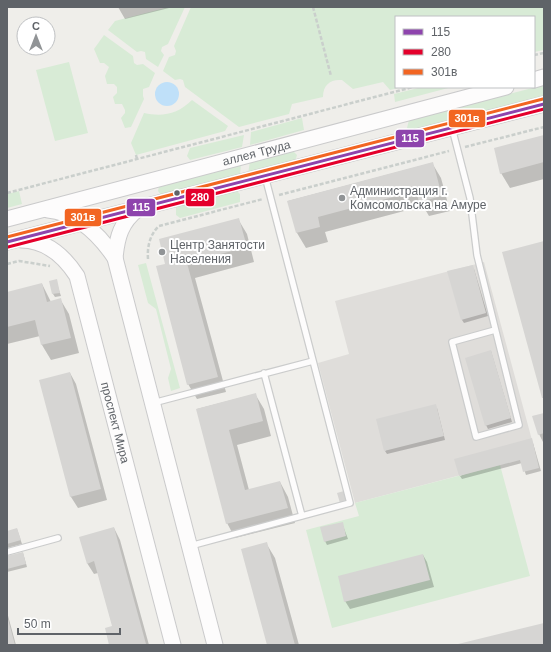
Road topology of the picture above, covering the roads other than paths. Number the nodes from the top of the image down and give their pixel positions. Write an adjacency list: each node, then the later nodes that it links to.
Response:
1 (502, 88): 4 (main road, аллея Труда)
2 (544, 104): 3 (main road, аллея Труда)
3 (452, 128): 5 (main road, аллея Труда); 13 (lane)
4 (348, 129): 5 (main road); 8 (main road, аллея Труда)
5 (354, 153): 6 (main road, аллея Труда)
6 (265, 176): 7 (main road, аллея Труда); 14 (lane)
7 (140, 208): 10 (main road, аллея Труда); 12 (main road)
8 (37, 211): 9 (main road, аллея Труда); 10 (main road)
9 (7, 219)
10 (81, 222): 11 (main road, аллея Труда); 12 (main road)
11 (9, 241): 21 (main road, проспект Мира)
12 (115, 258): 16 (main road)
13 (495, 330): 13 (lane)
14 (313, 360): 15 (lane); 17 (lane)
15 (264, 373): 16 (lane); 17 (lane)
16 (152, 403): 19 (main road)
17 (302, 516): 19 (lane)
18 (58, 538): 20 (lane)
19 (190, 546): 22 (main road)
20 (7, 552)
21 (174, 645)
22 (215, 645)

